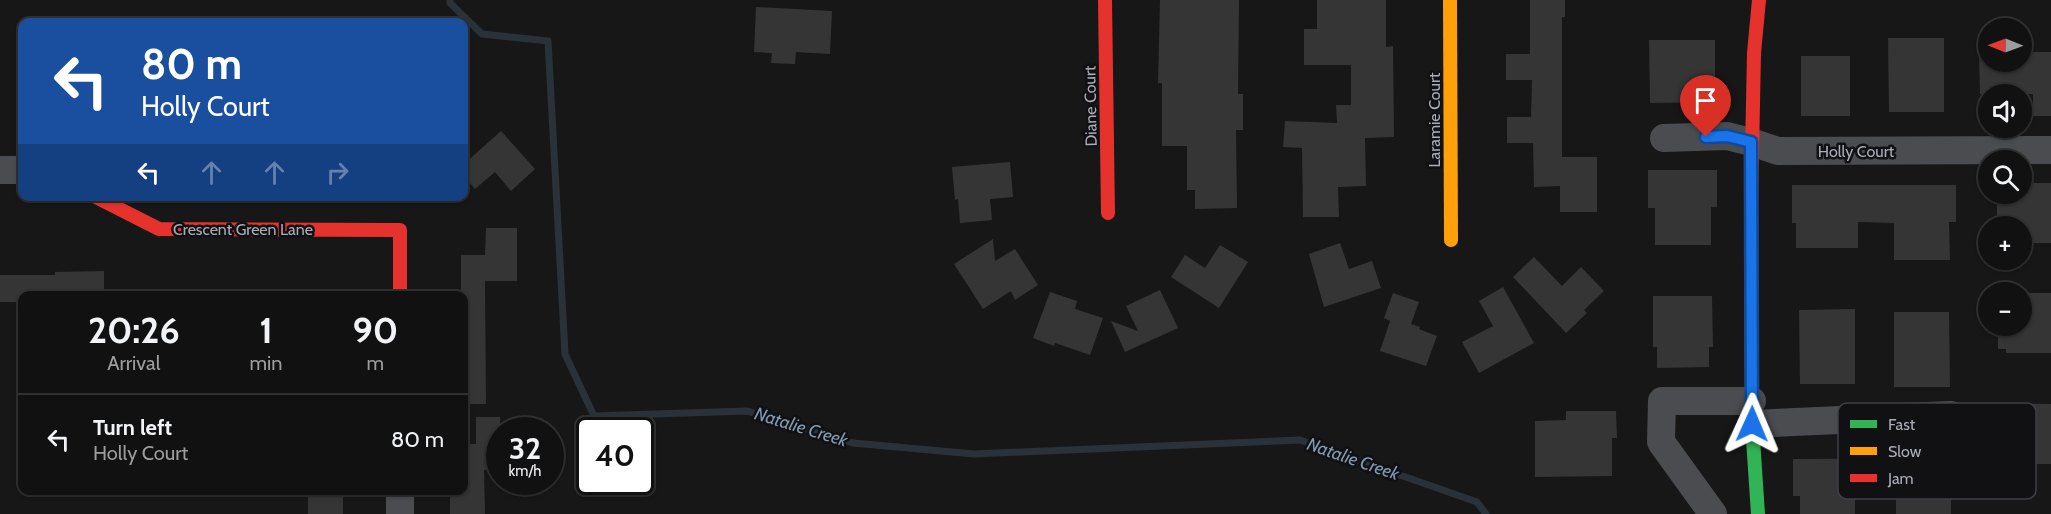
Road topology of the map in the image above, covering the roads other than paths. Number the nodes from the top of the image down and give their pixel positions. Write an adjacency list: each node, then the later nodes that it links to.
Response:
1 (1105, 0): 10 (street, Diane Court)
2 (1450, 0): 11 (street, Laramie Court)
3 (1759, 0): 5 (street)
4 (1664, 138): 5 (street, Holly Court)
5 (1751, 142): 6 (street, Holly Court); 13 (street)
6 (2051, 150)
7 (0, 170): 8 (street)
8 (18, 170)
9 (104, 201): 12 (street, Crescent Green Lane)
10 (1108, 213)
11 (1451, 240)
12 (399, 291)
13 (1752, 413): 14 (street); 17 (street); 18 (street)
14 (1838, 414)
15 (400, 495): 16 (street)
16 (400, 514)
17 (1713, 514)
18 (1758, 514)

